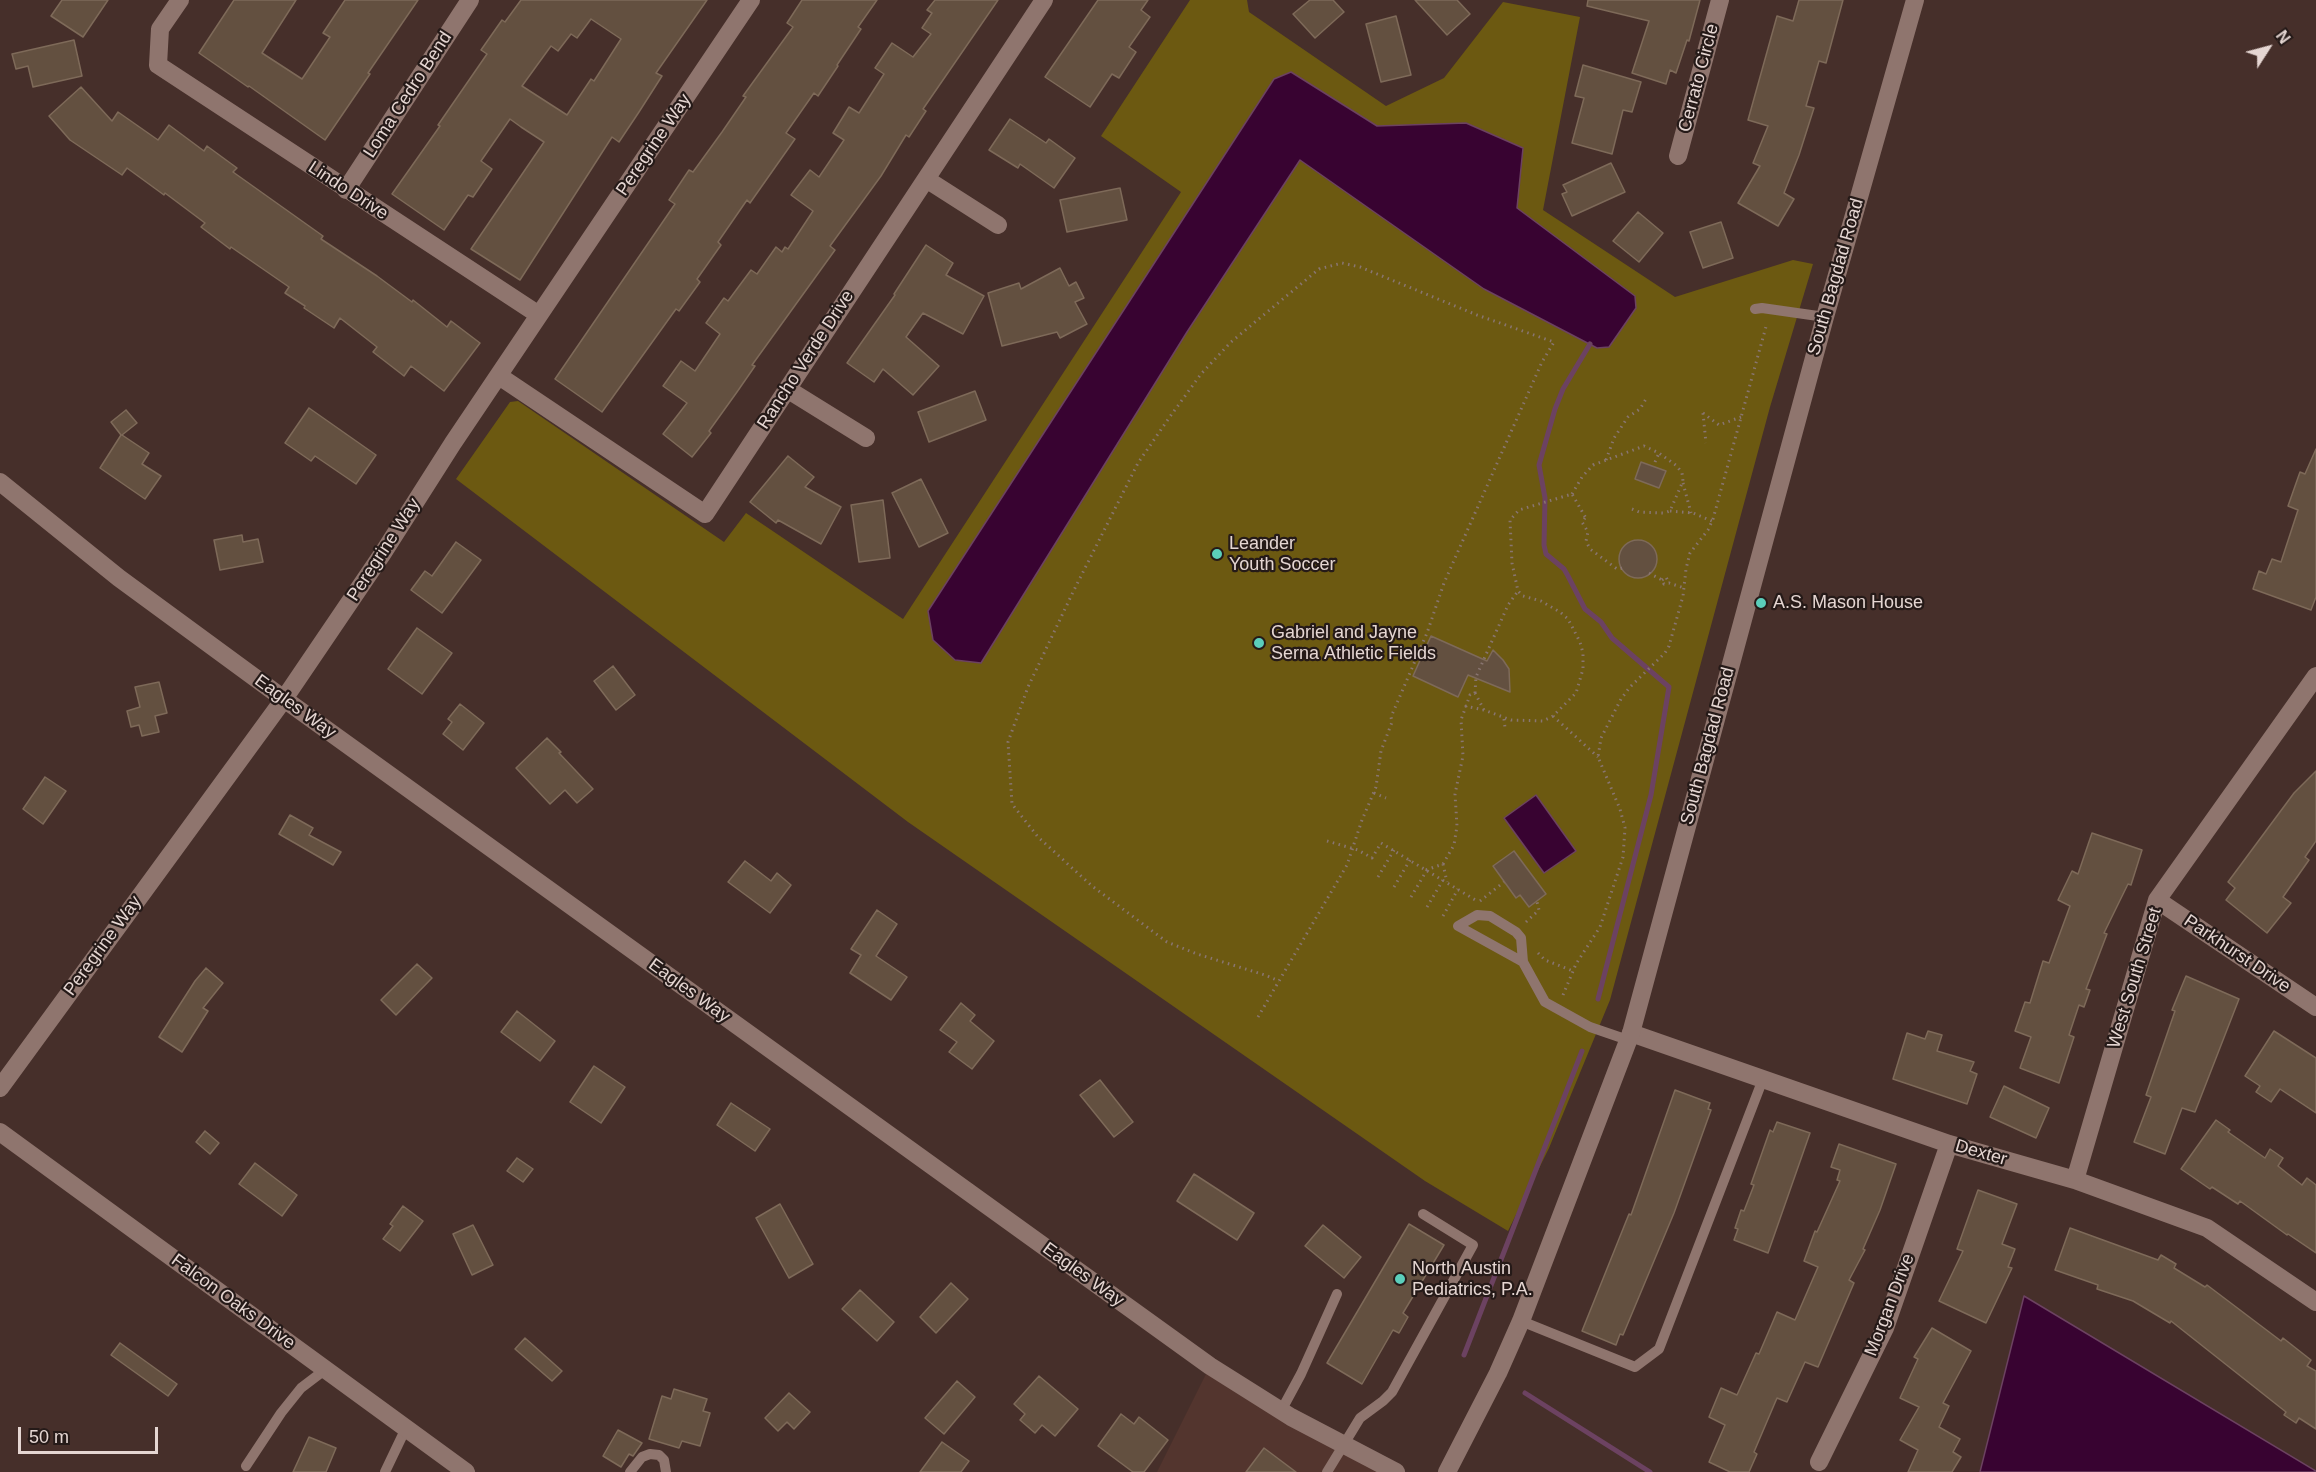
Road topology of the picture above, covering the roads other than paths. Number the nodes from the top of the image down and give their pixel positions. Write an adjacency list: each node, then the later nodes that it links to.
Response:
1 (180, 0): 9 (street, Lindo Drive)
2 (470, 0): 9 (street, Loma Cedro Bend)
3 (752, 0): 12 (street, Peregrine Way)
4 (1044, 0): 8 (street, Rancho Verde Drive)
5 (1720, 0): 7 (street, Cerrato Circle)
6 (1915, 0): 13 (street, South Bagdad Road)
7 (1678, 156)
8 (926, 179): 10 (street); 15 (street, Rancho Verde Drive)
9 (346, 190): 12 (street, Lindo Drive)
10 (998, 225)
11 (1755, 309): 13 (lane)
12 (539, 315): 14 (street, Peregrine Way)
13 (1825, 317): 23 (street, South Bagdad Road)
14 (499, 376): 15 (street, Rancho Verde Drive); 19 (street, Peregrine Way)
15 (788, 389): 16 (street)
16 (866, 438)
17 (0, 482): 19 (street, Eagles Way)
18 (2316, 676): 20 (street, West South Street)
19 (284, 699): 25 (street, Peregrine Way); 34 (street, Eagles Way)
20 (2157, 900): 22 (street, Parkhurst Drive); 28 (street, West South Street)
21 (1523, 962): 21 (lane); 23 (lane)
22 (2316, 1007)
23 (1629, 1036): 24 (street, Dexter); 32 (street, South Bagdad Road)
24 (1763, 1079): 27 (street, Dexter); 32 (lane)
25 (0, 1088)
26 (0, 1132): 33 (street, Falcon Oaks Drive)
27 (1949, 1144): 28 (street, Dexter); 37 (street, Morgan Drive)
28 (2075, 1180): 31 (street, Dexter)
29 (1423, 1214): 36 (lane)
30 (1337, 1294): 34 (lane)
31 (2316, 1302)
32 (1521, 1321): 45 (street, South Bagdad Road)
33 (326, 1370): 35 (street, Falcon Oaks Drive); 38 (lane)
34 (1281, 1411): 36 (street, Eagles Way)
35 (406, 1428): 39 (lane); 40 (street, Falcon Oaks Drive)
36 (1344, 1446): 43 (lane); 44 (street, Eagles Way)
37 (1819, 1462)
38 (246, 1466)
39 (385, 1472)
40 (466, 1472)
41 (630, 1472): 42 (lane)
42 (666, 1472)
43 (1327, 1472)
44 (1396, 1472)
45 (1447, 1472)

